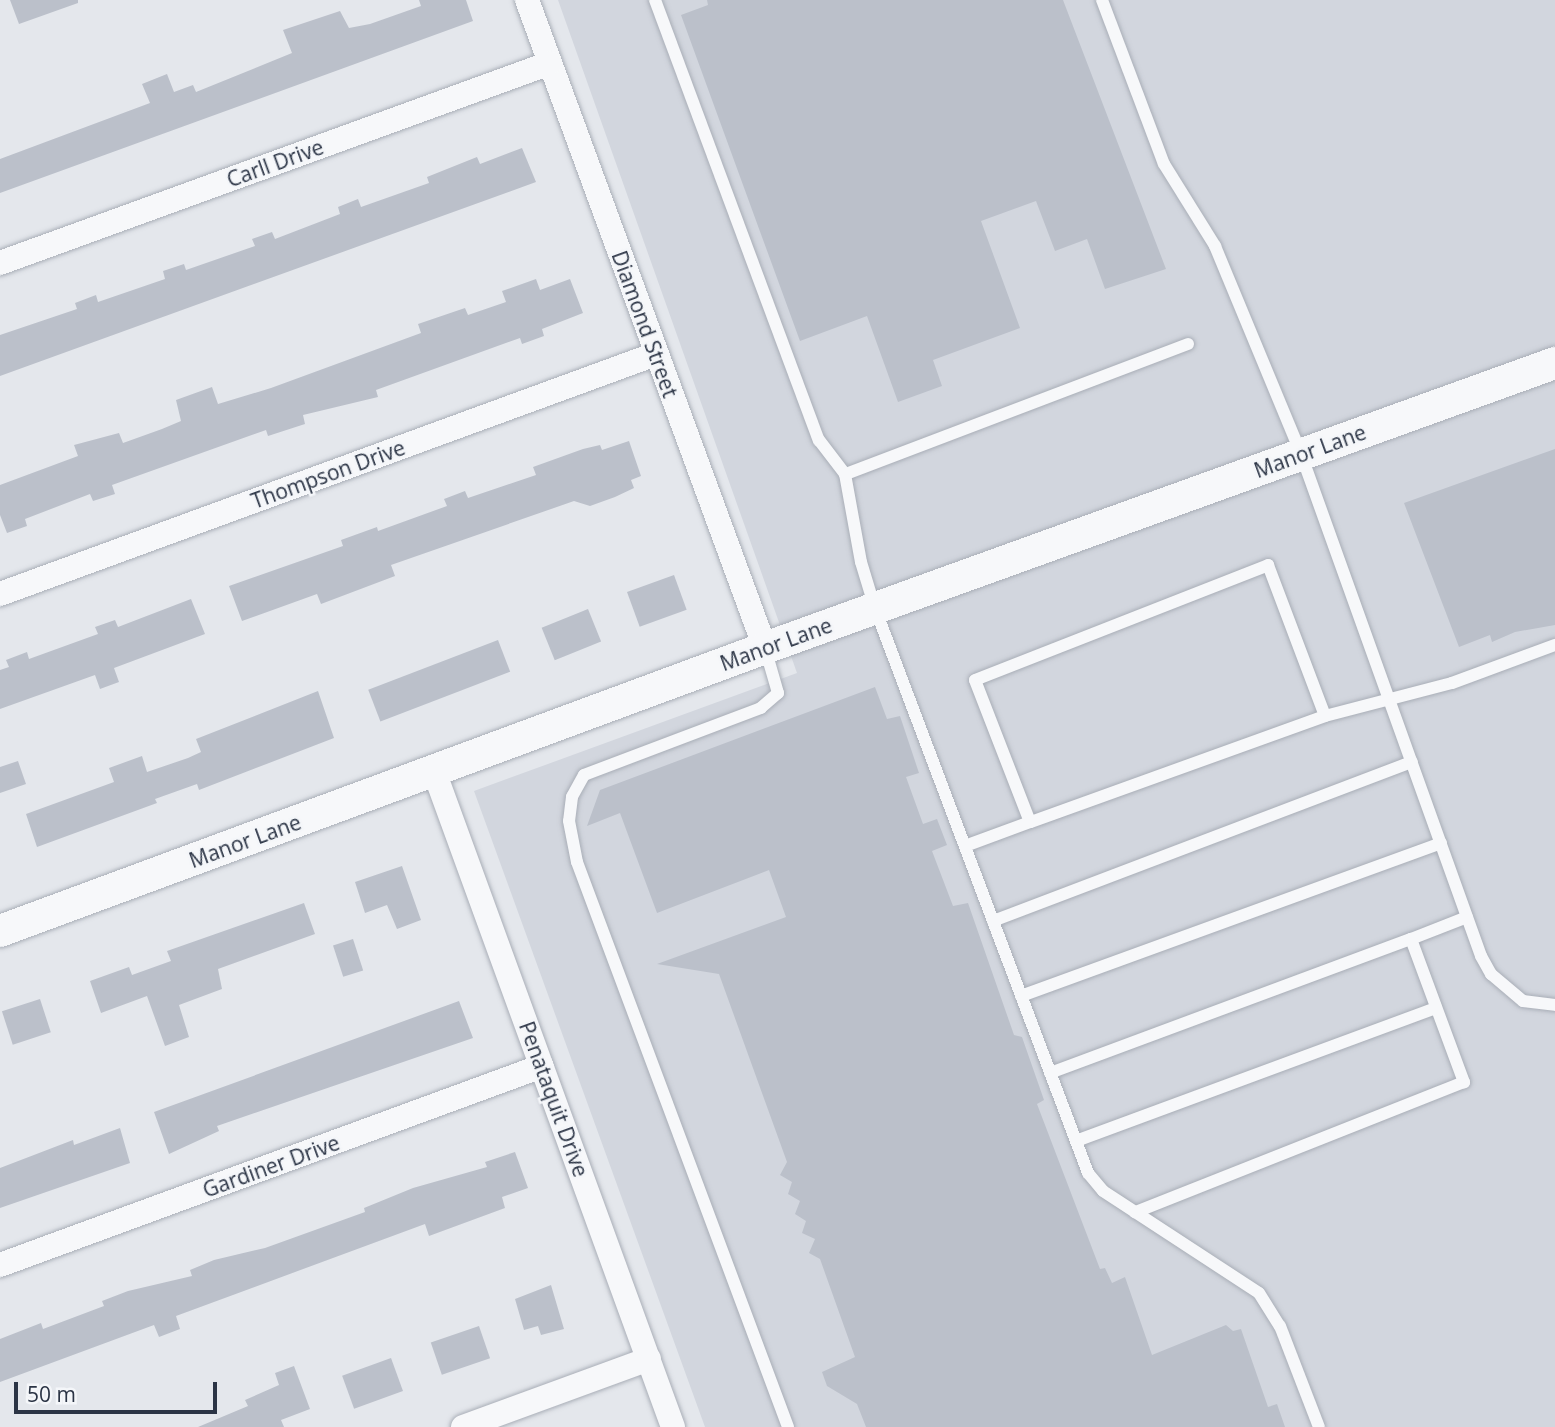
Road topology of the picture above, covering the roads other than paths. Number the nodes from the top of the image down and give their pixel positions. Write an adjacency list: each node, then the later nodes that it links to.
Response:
1 (527, 0): 4 (street, Diamond Street)
2 (655, 0): 10 (lane)
3 (1102, 0): 9 (lane)
4 (550, 63): 5 (street, Carll Drive); 7 (street, Diamond Street)
5 (0, 263)
6 (1188, 344): 10 (lane)
7 (656, 354): 11 (street, Thompson Drive); 14 (street, Diamond Street)
8 (1555, 363): 9 (street, Manor Lane)
9 (1301, 454): 12 (street, Manor Lane); 15 (lane)
10 (845, 474): 12 (lane)
11 (0, 594)
12 (875, 608): 14 (street, Manor Lane); 21 (lane)
13 (1555, 645): 15 (lane)
14 (765, 648): 18 (street, Manor Lane); 37 (lane)
15 (1391, 701): 16 (lane); 17 (lane)
16 (1325, 716): 19 (lane); 19 (lane)
17 (1412, 762): 20 (lane); 23 (lane)
18 (434, 771): 24 (street, Manor Lane); 29 (street, Penataquit Drive)
19 (1030, 822): 21 (lane)
20 (1441, 843): 22 (lane); 26 (lane)
21 (965, 846): 23 (lane)
22 (1467, 917): 25 (lane); 27 (lane)
23 (993, 921): 26 (lane)
24 (0, 931)
25 (1411, 939): 28 (lane); 30 (lane)
26 (1021, 996): 30 (lane)
27 (1555, 1005)
28 (1436, 1008): 31 (lane); 32 (lane)
29 (542, 1066): 33 (street, Gardiner Drive); 34 (street, Penataquit Drive)
30 (1051, 1073): 31 (lane)
31 (1076, 1141): 32 (lane)
32 (1135, 1212): 38 (lane)
33 (0, 1265)
34 (649, 1359): 35 (street); 36 (street, Penataquit Drive)
35 (463, 1427)
36 (673, 1427)
37 (788, 1427)
38 (1319, 1427)

